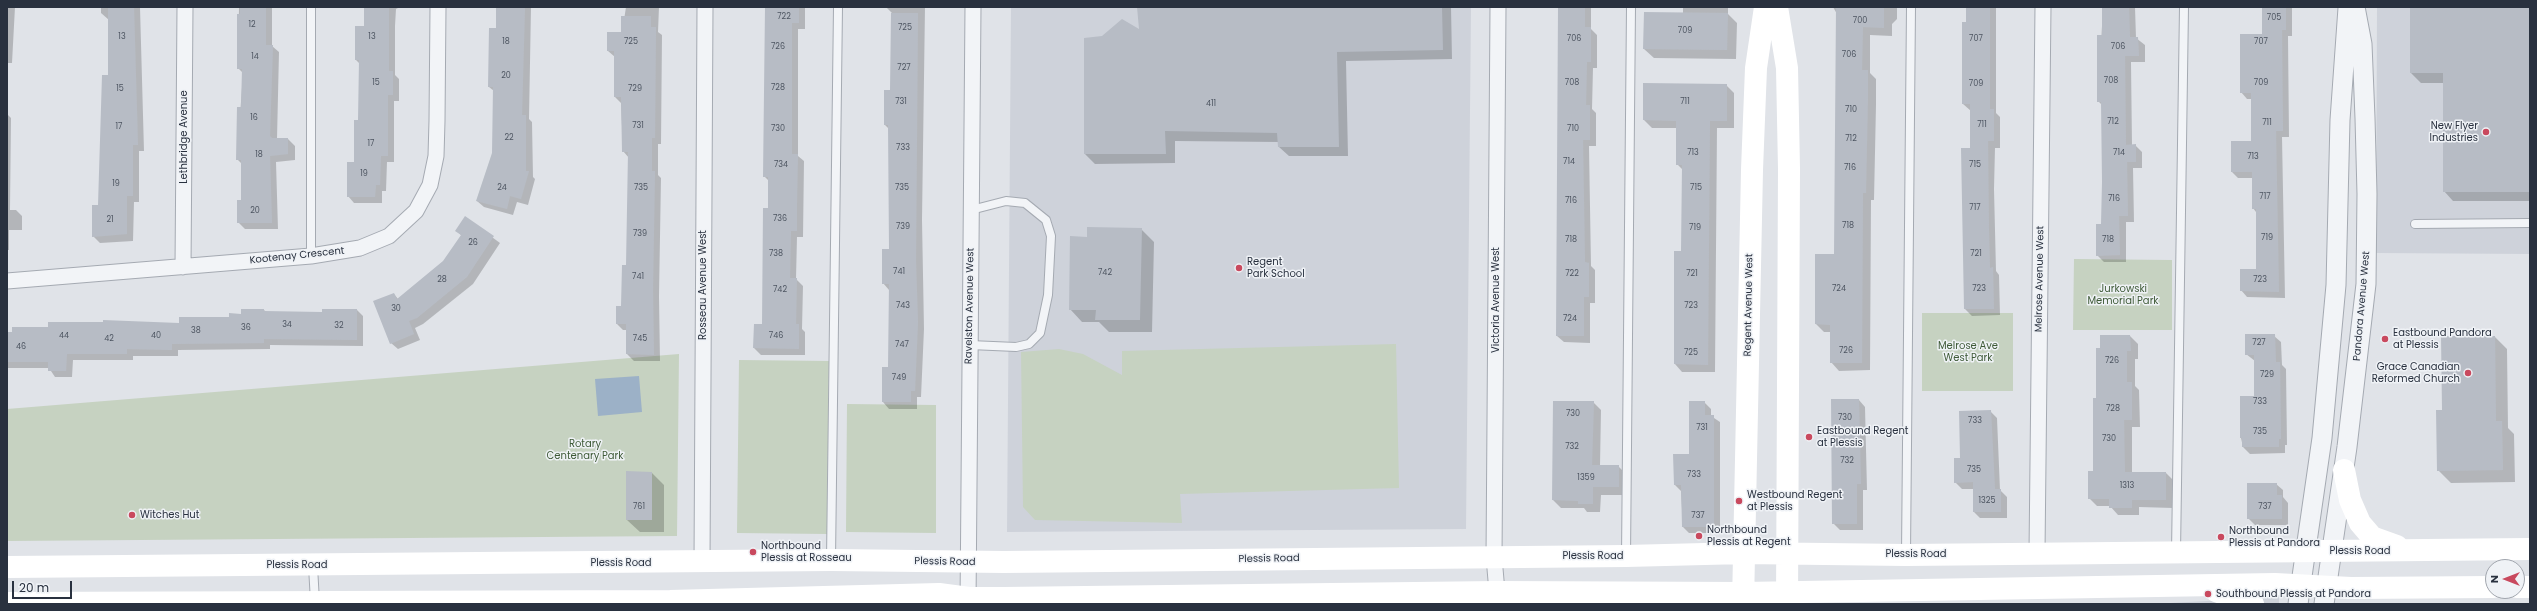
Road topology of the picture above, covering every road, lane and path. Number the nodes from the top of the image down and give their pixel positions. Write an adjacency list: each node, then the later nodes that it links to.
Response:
1 (185, 7): 20 (street, Lethbridge Avenue)
2 (311, 7): 19 (lane)
3 (438, 7): 19 (street, Kootenay Crescent)
4 (705, 7): 36 (street, Rosseau Avenue West)
5 (838, 7): 35 (lane)
6 (973, 7): 16 (street, Ravelston Avenue West)
7 (1498, 7): 34 (street, Victoria Avenue West)
8 (1631, 7): 33 (lane)
9 (1765, 7): 30 (main road, Regent Avenue West)
10 (1777, 7): 31 (main road)
11 (1911, 7): 32 (lane)
12 (2043, 7): 28 (street, Melrose Avenue West)
13 (2184, 7): 29 (lane)
14 (2348, 7): 26 (street)
15 (2355, 7): 23 (street, Pandora Avenue West)
16 (971, 210): 22 (street, Ravelston Avenue West); 22 (lane)
17 (2415, 224): 18 (lane)
18 (2530, 224)
19 (311, 256): 20 (street, Kootenay Crescent)
20 (183, 267): 21 (street, Kootenay Crescent)
21 (7, 281)
22 (970, 345): 37 (street, Ravelston Avenue West)
23 (2344, 470): 25 (main road); 27 (street, Pandora Avenue West)
24 (2530, 549): 25 (main road, Plessis Road)
25 (2410, 550): 27 (main road, Plessis Road)
26 (2306, 551): 27 (main road, Plessis Road); 29 (main road, Plessis Road); 45 (street)
27 (2333, 551): 46 (street, Pandora Avenue West)
28 (2037, 552): 29 (main road, Plessis Road); 32 (main road, Plessis Road)
29 (2176, 552)
30 (1744, 553): 31 (main road, Plessis Road); 33 (main road, Plessis Road); 50 (main road, Regent Avenue West)
31 (1787, 554): 32 (main road, Plessis Road); 49 (main road)
32 (1906, 554)
33 (1626, 556): 34 (main road, Plessis Road)
34 (1494, 557): 37 (main road, Plessis Road); 43 (street, Victoria Avenue West)
35 (831, 560): 36 (main road, Plessis Road); 37 (main road, Plessis Road)
36 (702, 562): 38 (main road, Plessis Road)
37 (968, 562): 51 (street, Ravelston Avenue West)
38 (313, 565): 39 (main road, Plessis Road); 53 (lane)
39 (7, 567)
40 (2200, 585): 42 (main road); 45 (main road); 57 (main road)
41 (2485, 588): 46 (main road)
42 (1886, 590): 49 (main road); 56 (main road)
43 (1497, 592): 47 (main road); 48 (main road)
44 (861, 595): 51 (main road); 53 (main road); 54 (main road)
45 (2299, 595): 46 (main road)
46 (2326, 595)
47 (1054, 598): 51 (main road); 55 (main road)
48 (1663, 598): 50 (main road)
49 (1787, 598): 50 (main road)
50 (1743, 599)
51 (969, 601)
52 (7, 603): 53 (main road)
53 (315, 603)
54 (880, 604)
55 (1034, 604)
56 (1853, 604)
57 (2252, 604)

